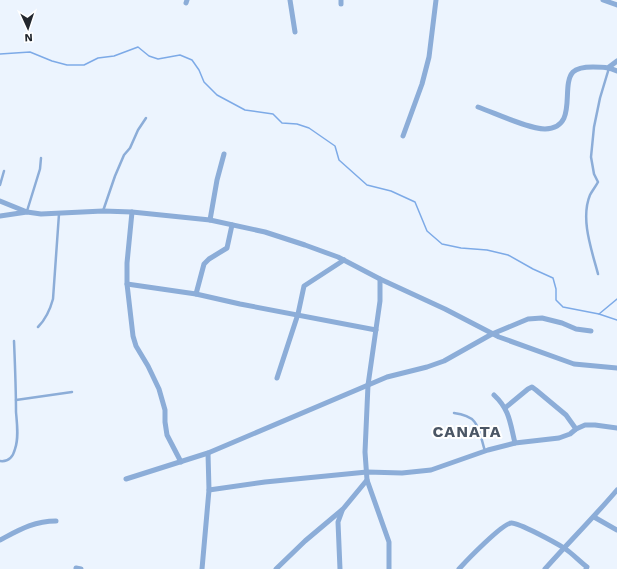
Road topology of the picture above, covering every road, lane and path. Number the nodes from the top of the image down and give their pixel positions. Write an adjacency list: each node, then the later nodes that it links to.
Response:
1 (290, 0): 5 (street)
2 (436, 0): 11 (street)
3 (603, 0): 4 (street)
4 (617, 5)
5 (295, 32)
6 (617, 61): 7 (street)
7 (609, 68): 8 (street); 9 (street); 25 (lane)
8 (617, 71)
9 (478, 108)
10 (146, 118): 17 (lane)
11 (404, 136)
12 (224, 154): 22 (street)
13 (41, 158): 18 (lane)
14 (4, 171): 15 (lane)
15 (0, 186)
16 (0, 201): 18 (street)
17 (103, 211): 19 (street); 20 (street)
18 (27, 212): 20 (street); 21 (street)
19 (132, 212): 22 (street); 27 (street)
20 (59, 214): 30 (lane)
21 (0, 216)
22 (210, 220): 23 (street)
23 (232, 225): 24 (street); 28 (street)
24 (344, 260): 26 (street); 29 (street)
25 (598, 274)
26 (380, 279): 31 (street); 33 (street)
27 (127, 284): 28 (street); 49 (street)
28 (196, 294): 29 (street)
29 (298, 314): 31 (street); 36 (street)
30 (38, 327)
31 (376, 330): 37 (street)
32 (591, 331): 33 (street)
33 (492, 334): 35 (street); 37 (street)
34 (14, 341): 40 (lane)
35 (617, 368)
36 (277, 378)
37 (368, 385): 47 (street); 50 (street)
38 (72, 392): 40 (lane)
39 (494, 395): 41 (street)
40 (16, 400): 48 (lane)
41 (505, 408): 44 (street); 45 (street)
42 (454, 413): 46 (lane)
43 (617, 428): 44 (street)
44 (576, 429): 45 (street)
45 (515, 444): 46 (street)
46 (485, 451): 50 (street)
47 (208, 453): 49 (street); 53 (street)
48 (0, 460)
49 (181, 462): 51 (street)
50 (367, 472): 52 (street); 53 (street)
51 (126, 479)
52 (367, 480): 55 (street); 65 (street)
53 (209, 490): 62 (street)
54 (617, 490): 56 (street)
55 (343, 509): 63 (street); 64 (street)
56 (594, 517): 58 (street); 60 (street)
57 (56, 521): 59 (street)
58 (617, 530)
59 (0, 540)
60 (564, 548): 61 (street); 66 (street); 67 (street)
61 (588, 568)
62 (202, 569)
63 (276, 569)
64 (340, 569)
65 (389, 569)
66 (459, 569)
67 (545, 569)

